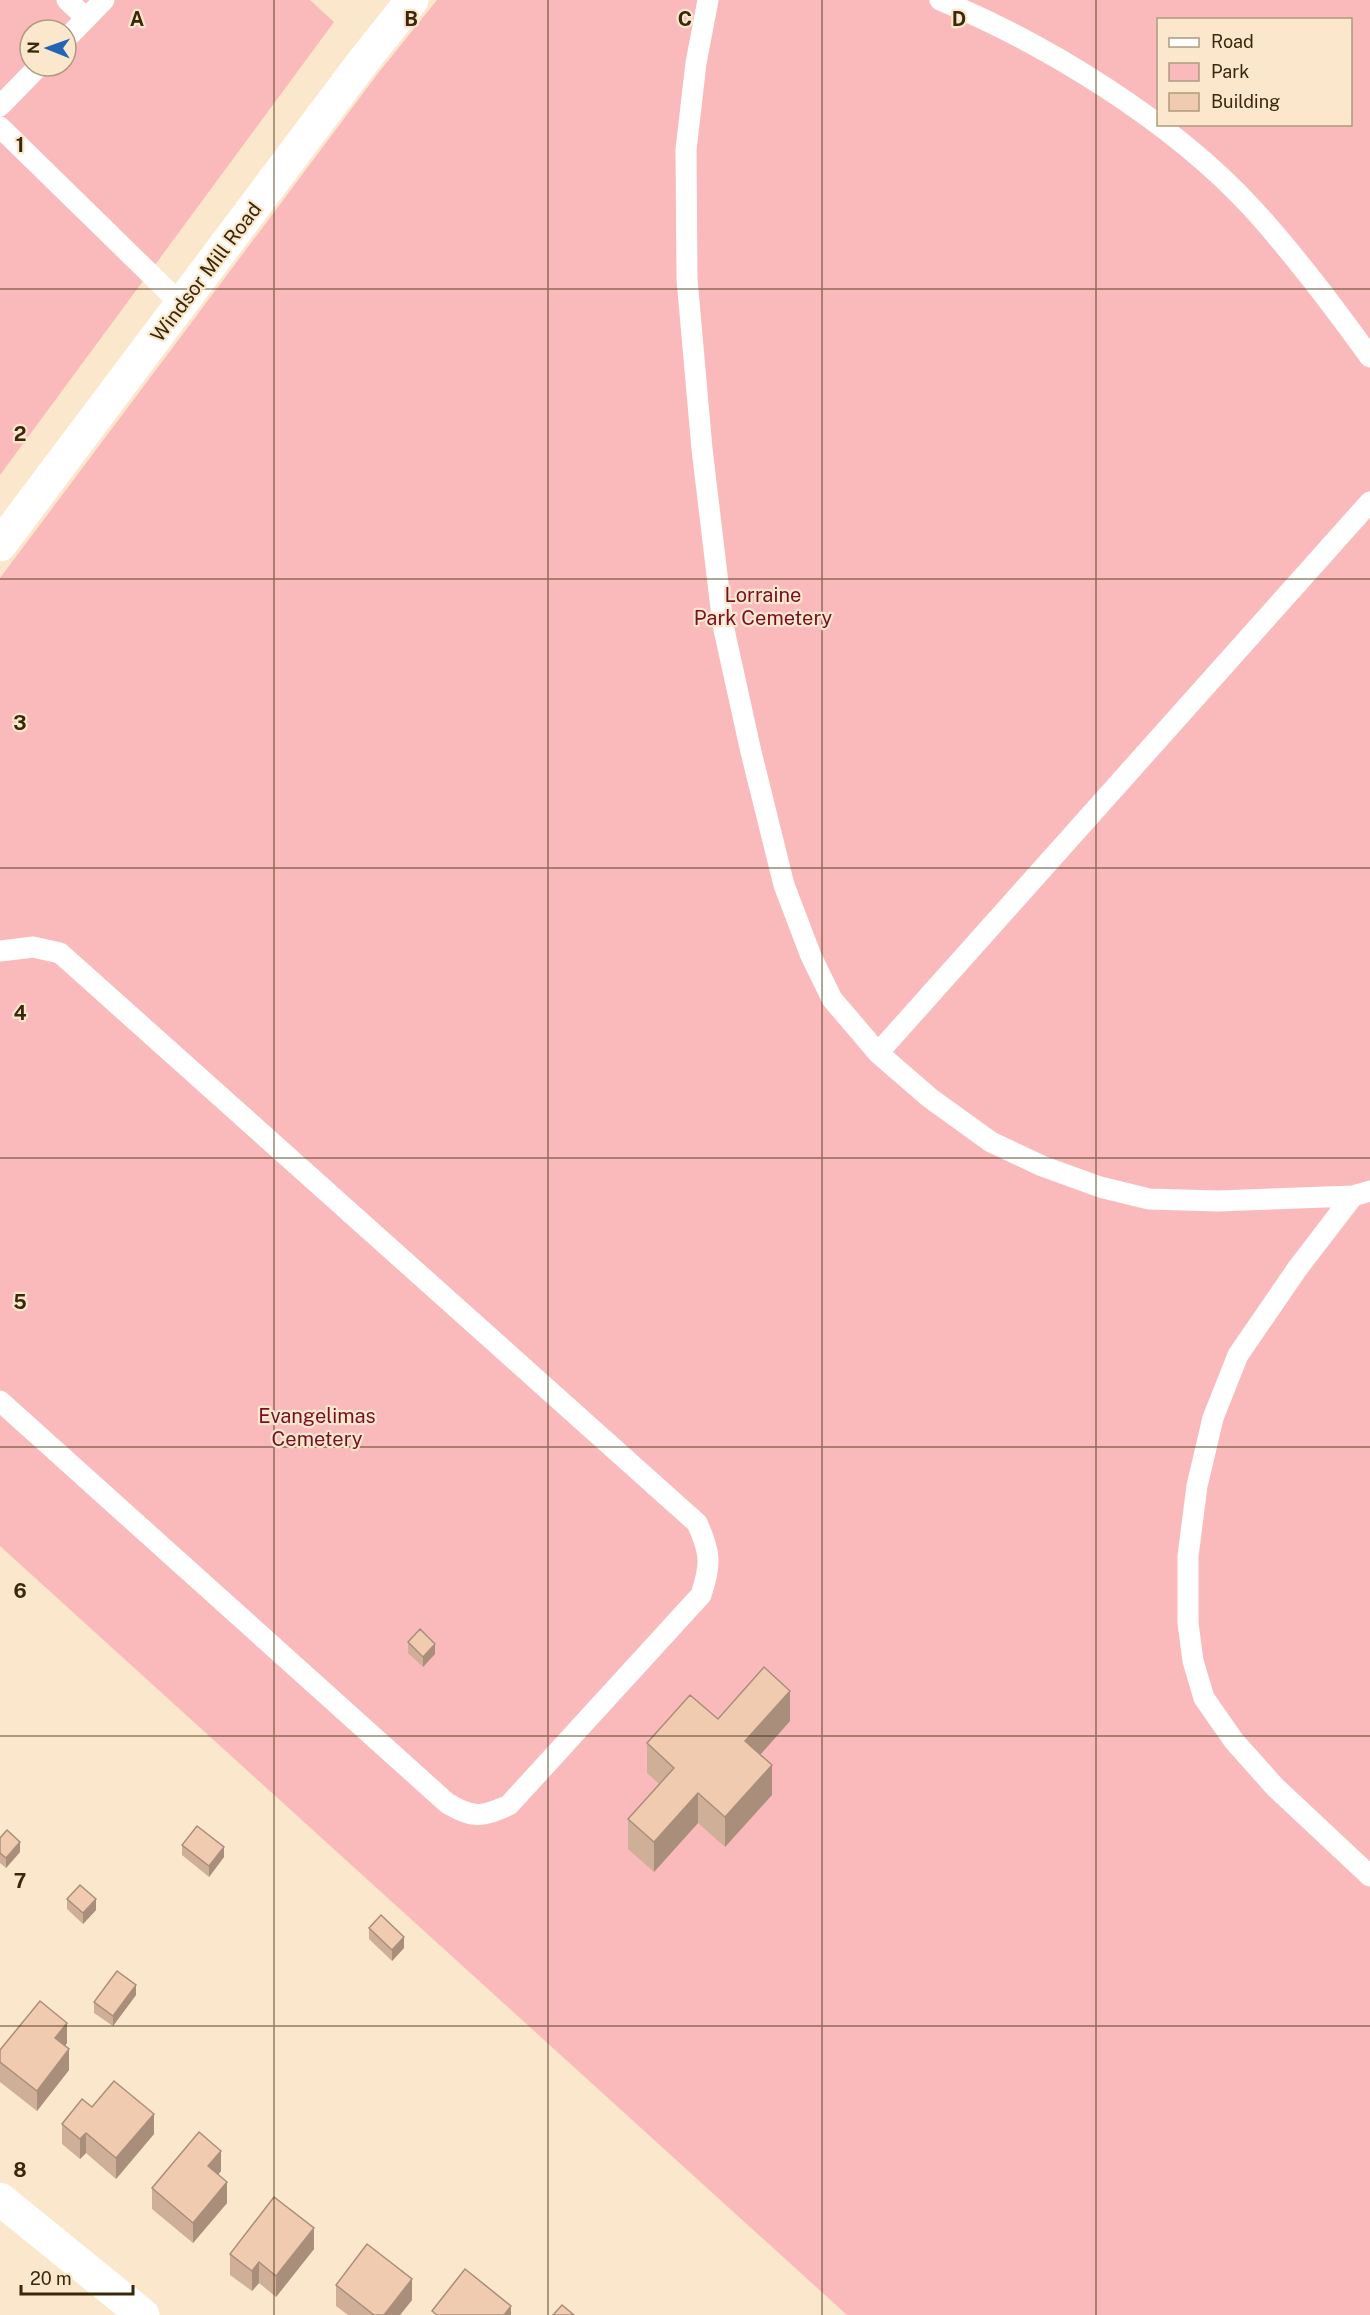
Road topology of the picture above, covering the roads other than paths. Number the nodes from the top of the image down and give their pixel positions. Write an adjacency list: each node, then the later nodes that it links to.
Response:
1 (68, 0): 6 (lane)
2 (104, 0): 6 (lane)
3 (412, 0): 13 (main road, Windsor Mill Road)
4 (708, 0): 18 (lane)
5 (940, 0): 10 (lane)
6 (86, 18): 7 (lane)
7 (78, 26)
8 (27, 78): 9 (lane)
9 (0, 106)
10 (1157, 125)
11 (1158, 126): 14 (lane)
12 (0, 127): 13 (lane)
13 (182, 305): 16 (main road, Windsor Mill Road)
14 (1370, 357)
15 (1370, 502): 18 (lane)
16 (0, 544)
17 (0, 951): 20 (lane)
18 (878, 1053): 19 (lane)
19 (1362, 1193): 21 (lane)
20 (0, 1401)
21 (1370, 1876)
22 (0, 2199): 23 (main road)
23 (143, 2315)

